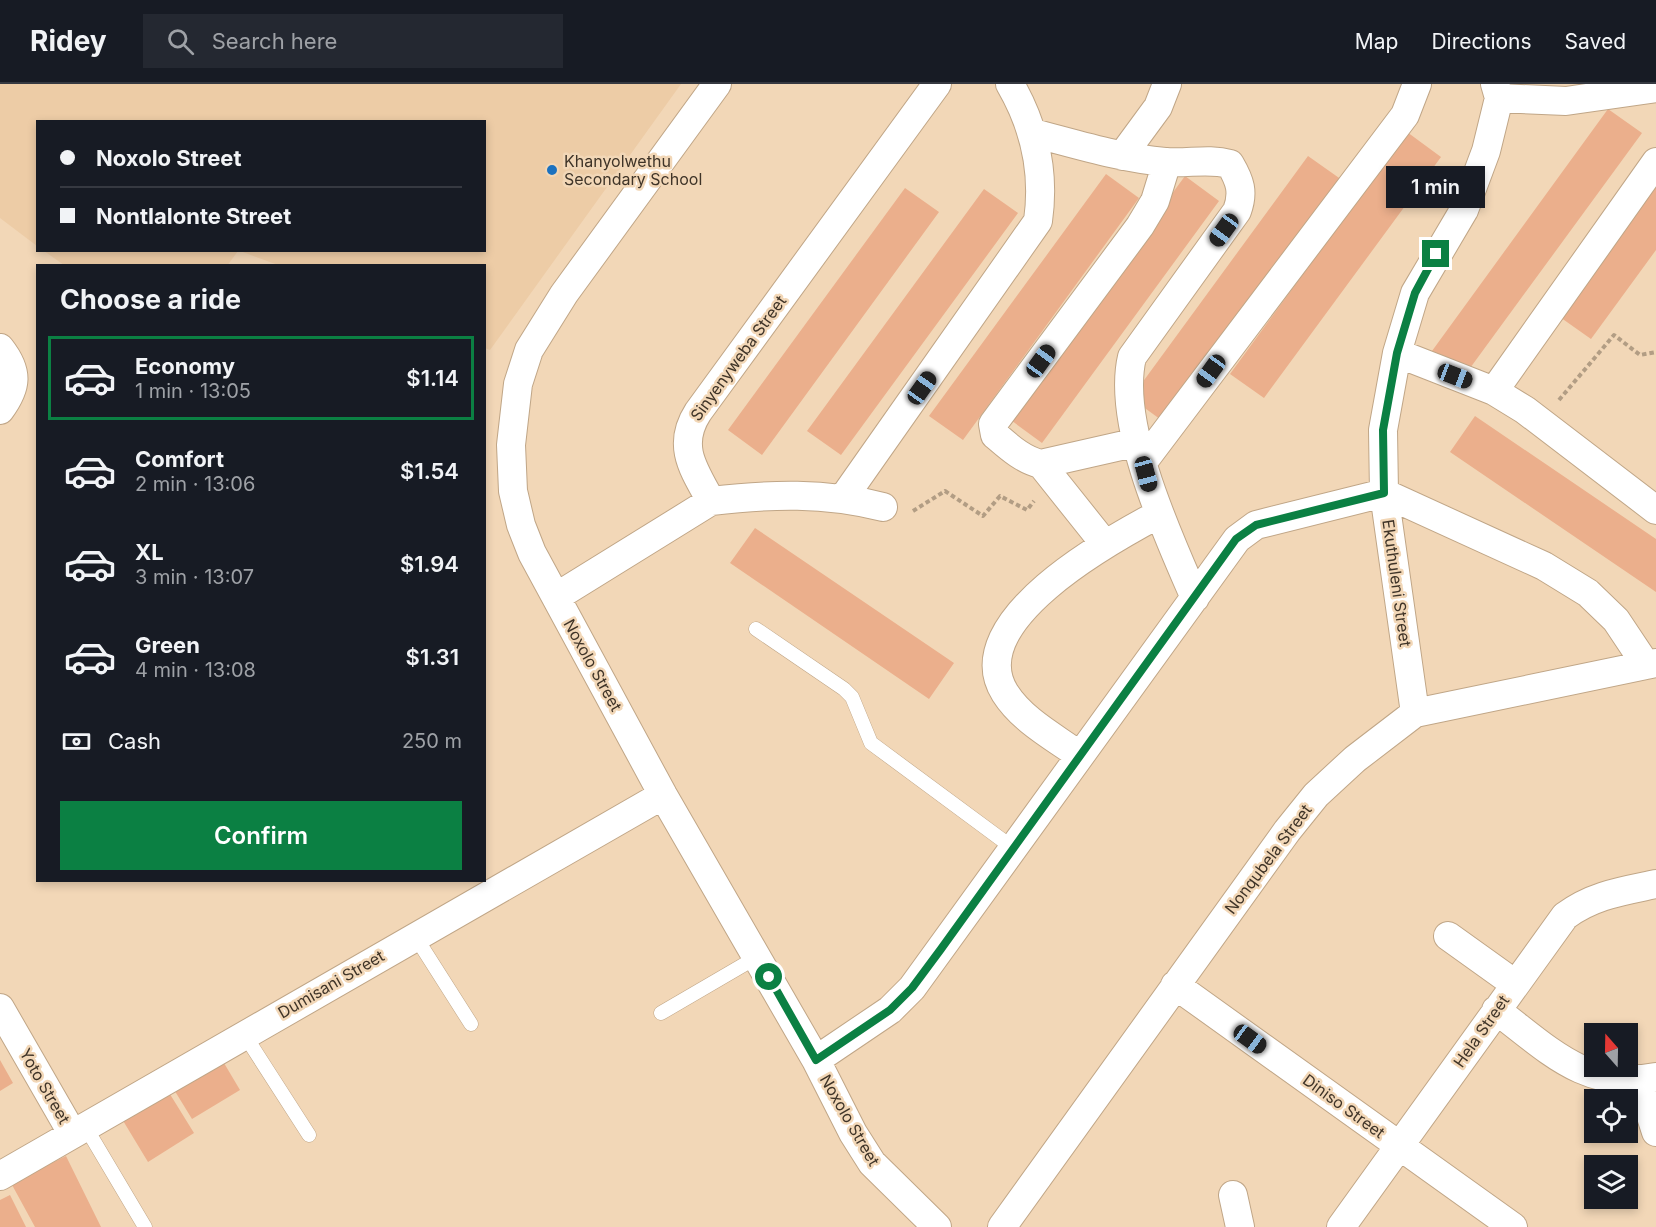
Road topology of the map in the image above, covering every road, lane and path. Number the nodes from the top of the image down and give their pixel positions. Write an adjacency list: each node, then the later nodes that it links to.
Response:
1 (717, 84): 27 (street, Noxolo Street)
2 (937, 84): 22 (street, Sinyenyweba Street)
3 (1010, 84): 8 (street)
4 (1167, 84): 9 (street)
5 (1417, 84): 18 (street)
6 (1497, 91): 7 (street); 14 (street, Ekuthuleni Street)
7 (1652, 96)
8 (1033, 133): 9 (street); 21 (street)
9 (1122, 156): 10 (street)
10 (1167, 162): 18 (street); 19 (street)
11 (1656, 162): 15 (street)
12 (0, 348): 16 (street)
13 (1656, 352): 17 (path)
14 (1397, 353): 15 (street); 20 (street, Ekuthuleni Street)
15 (1494, 391): 17 (street)
16 (0, 410)
17 (1540, 422): 24 (street)
18 (1141, 452): 19 (street); 25 (street)
19 (1047, 470): 23 (path); 26 (street)
20 (1384, 493): 28 (street); 30 (street); 31 (street, Ekuthuleni Street)
21 (844, 497): 22 (street); 23 (street)
22 (711, 501): 27 (street)
23 (883, 507)
24 (1656, 510)
25 (1159, 514): 26 (street); 28 (street)
26 (1104, 543): 32 (street)
27 (556, 597): 33 (street, Noxolo Street)
28 (1195, 598): 32 (street)
29 (756, 629): 34 (lane)
30 (1651, 664): 31 (street, Nonqubela Street)
31 (1415, 712): 41 (street, Nonqubela Street)
32 (1079, 754): 34 (street)
33 (663, 795): 36 (street, Dumisani Street); 39 (street, Noxolo Street)
34 (1013, 848): 47 (street)
35 (1656, 884): 40 (street, Hela Street)
36 (471, 890): 37 (street, Dumisani Street)
37 (416, 936): 45 (lane); 46 (street, Dumisani Street)
38 (1448, 936): 40 (street)
39 (757, 957): 44 (lane); 47 (street, Noxolo Street)
40 (1515, 984): 43 (street, Hela Street)
41 (1175, 985): 52 (street, Diniso Street); 57 (street, Nonqubela Street)
42 (0, 1008): 49 (street, Yoto Street)
43 (1496, 1010): 48 (street); 52 (street, Hela Street)
44 (661, 1013)
45 (471, 1024)
46 (244, 1034): 49 (street, Dumisani Street); 51 (lane)
47 (816, 1060): 56 (street, Noxolo Street)
48 (1648, 1078): 50 (street)
49 (79, 1129): 53 (street, Dumisani Street); 55 (lane)
50 (1656, 1132)
51 (309, 1135)
52 (1399, 1146): 59 (street, Hela Street); 60 (street, Diniso Street)
53 (0, 1176)
54 (1233, 1195): 58 (street)
55 (145, 1227)
56 (937, 1227)
57 (1002, 1227)
58 (1240, 1227)
59 (1341, 1227)
60 (1513, 1227)

